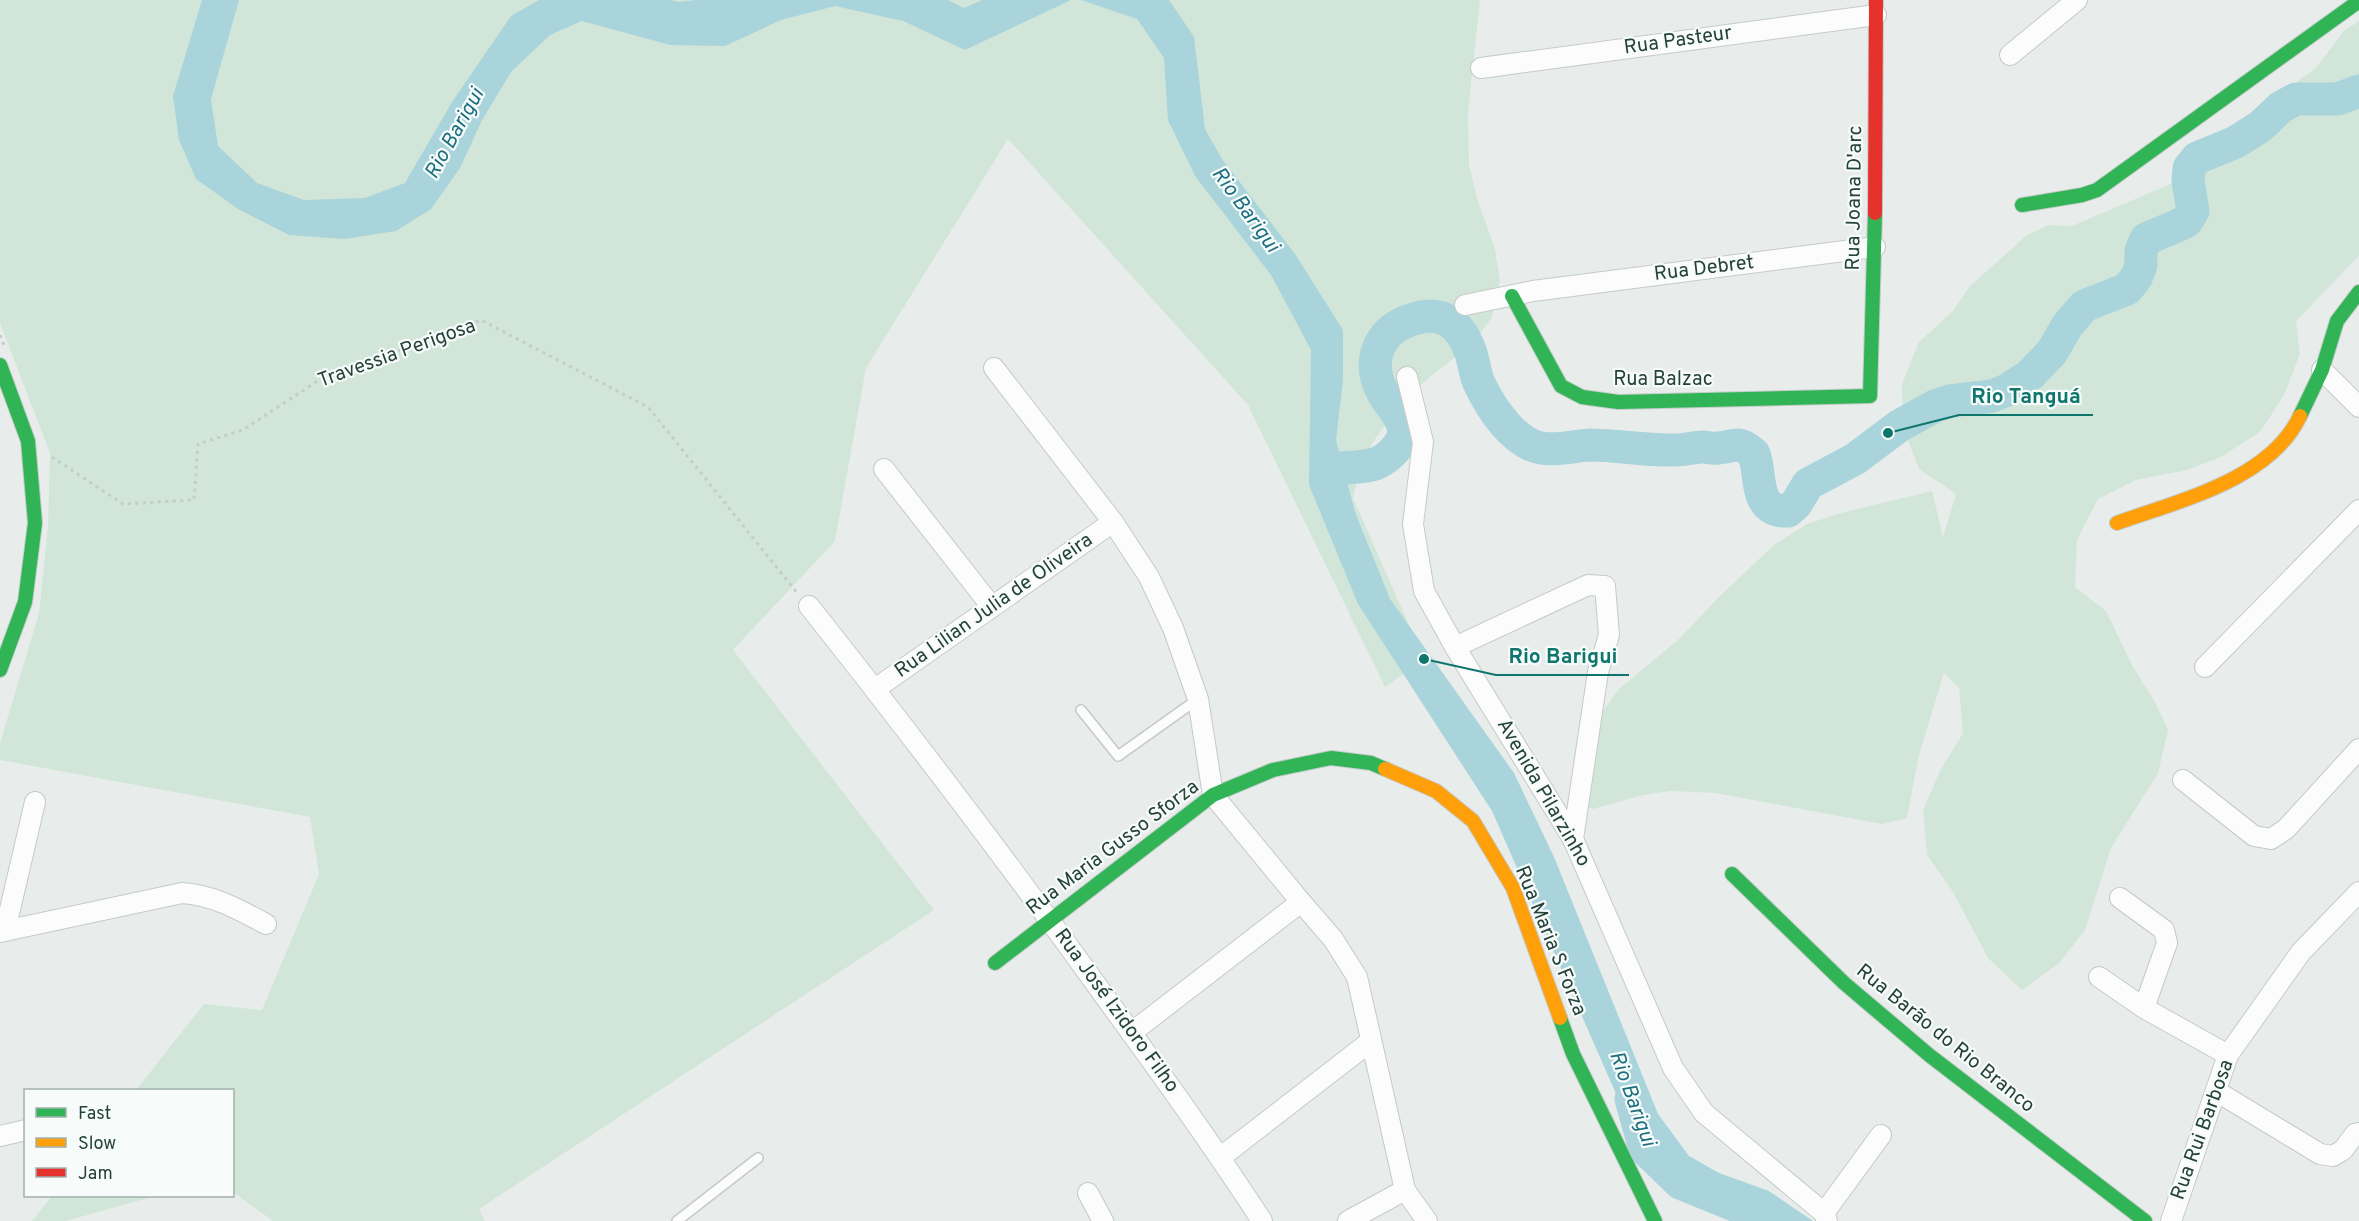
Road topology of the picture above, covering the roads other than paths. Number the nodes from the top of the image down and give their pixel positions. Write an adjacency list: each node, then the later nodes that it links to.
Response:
1 (2077, 0): 3 (street)
2 (2359, 0): 7 (street)
3 (2058, 7): 5 (street)
4 (1876, 8): 6 (street, Rua Pasteur); 8 (street, Rua Joana D'arc)
5 (2010, 56)
6 (1481, 68)
7 (2022, 204)
8 (1875, 247): 10 (street, Rua Debret); 16 (street, Rua Joana D'arc)
9 (2359, 292): 14 (street)
10 (1512, 296): 11 (street, Rua Debret); 16 (street, Rua Balzac)
11 (1465, 305)
12 (0, 365): 26 (street)
13 (994, 368): 20 (street)
14 (2322, 370): 17 (street); 21 (street)
15 (1407, 377): 24 (street, Avenida Pilarzinho)
16 (1870, 396)
17 (2359, 407)
18 (884, 469): 23 (street)
19 (2359, 510): 25 (street)
20 (1113, 522): 23 (street, Rua Lilian Julia de Oliveira); 28 (street)
21 (2117, 523)
22 (809, 606): 27 (street, Rua José Izidoro Filho)
23 (992, 607): 27 (street, Rua Lilian Julia de Oliveira)
24 (1455, 647): 35 (street, Avenida Pilarzinho); 35 (street)
25 (2205, 667)
26 (0, 670)
27 (875, 689): 40 (street, Rua José Izidoro Filho)
28 (1198, 699): 29 (lane); 33 (street)
29 (1082, 710)
30 (2359, 749): 32 (street)
31 (1331, 759): 33 (street, Rua Maria Gusso Sforza); 64 (street, Rua Maria S Forza)
32 (2182, 780)
33 (1213, 795): 39 (street); 40 (street, Rua Maria Gusso Sforza)
34 (35, 802): 42 (street)
35 (1574, 839): 58 (street, Avenida Pilarzinho)
36 (1732, 874): 65 (street, Rua Barão do Rio Branco)
37 (2359, 892): 48 (street, Rua Rui Barbosa)
38 (2120, 898): 45 (street)
39 (1301, 902): 46 (street); 47 (street)
40 (1050, 920): 43 (street, Rua Maria Gusso Sforza); 46 (street, Rua José Izidoro Filho)
41 (266, 924): 42 (street)
42 (3, 932)
43 (994, 963)
44 (2099, 976): 45 (street)
45 (2144, 1008): 48 (street)
46 (1131, 1033): 55 (street, Rua José Izidoro Filho)
47 (1371, 1041): 55 (street); 56 (street)
48 (2228, 1055): 49 (street, Rua Rui Barbosa)
49 (2216, 1091): 51 (street); 66 (street, Rua Rui Barbosa)
50 (24, 1130): 53 (street)
51 (2359, 1133)
52 (1881, 1135): 58 (street)
53 (0, 1136)
54 (758, 1158): 59 (lane)
55 (1221, 1158): 61 (street, Rua José Izidoro Filho)
56 (1405, 1190): 62 (street); 63 (street)
57 (1088, 1193): 60 (street)
58 (1825, 1217)
59 (677, 1221)
60 (1103, 1221)
61 (1262, 1221)
62 (1348, 1221)
63 (1427, 1221)
64 (1655, 1221)
65 (2145, 1221)
66 (2171, 1221)

